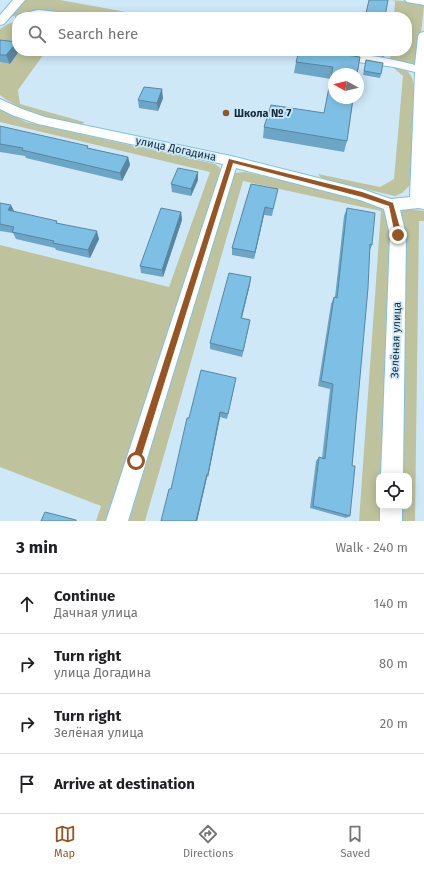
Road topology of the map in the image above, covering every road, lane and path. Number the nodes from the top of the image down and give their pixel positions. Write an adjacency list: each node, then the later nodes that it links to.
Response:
1 (19, 0): 5 (street)
2 (410, 0): 3 (street)
3 (424, 2)
4 (12, 19): 5 (street)
5 (0, 23)
6 (424, 36): 8 (street)
7 (344, 56): 8 (street)
8 (422, 70): 11 (street)
9 (0, 103): 10 (street, улица Догадина)
10 (231, 161): 12 (street, улица Догадина); 15 (street)
11 (421, 202): 12 (street, улица Догадина)
12 (391, 205): 13 (street, Зелёная улица)
13 (392, 473)
14 (391, 509): 16 (street)
15 (117, 521)
16 (390, 521)

